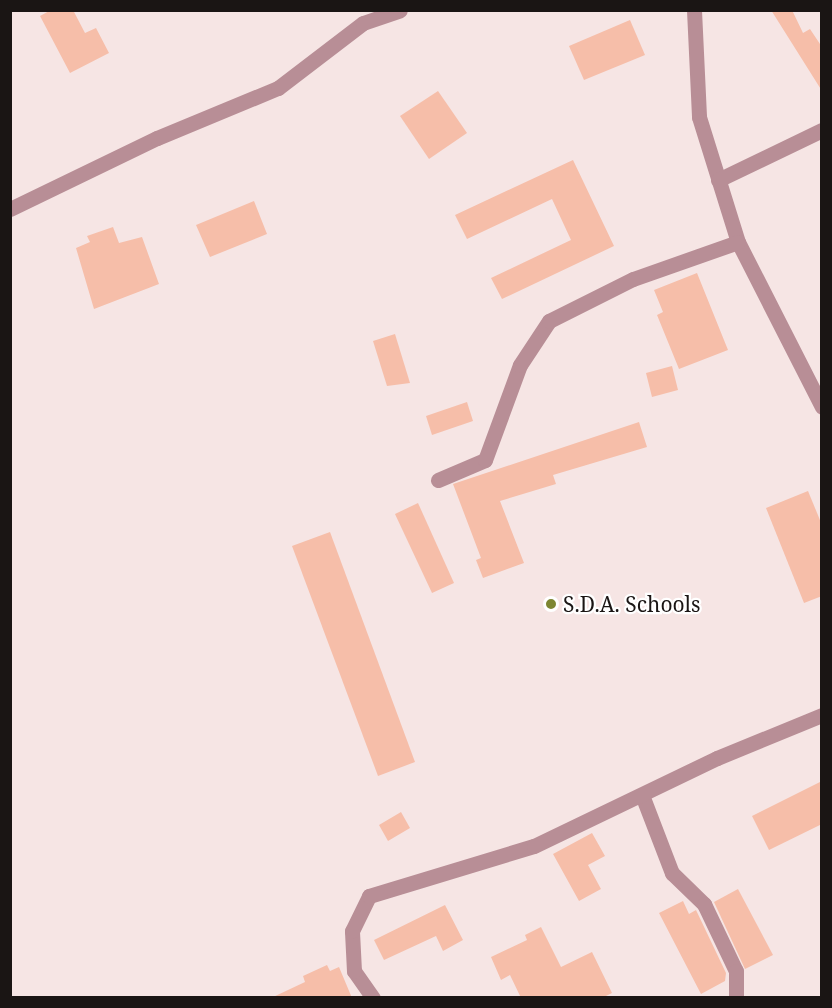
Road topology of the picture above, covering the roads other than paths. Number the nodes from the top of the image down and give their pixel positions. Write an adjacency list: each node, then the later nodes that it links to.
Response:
1 (400, 10): 5 (street)
2 (694, 10): 4 (street)
3 (822, 130): 4 (street)
4 (718, 180): 6 (street)
5 (10, 209)
6 (738, 242): 7 (street); 8 (street)
7 (822, 407)
8 (438, 480)
9 (822, 715): 10 (street)
10 (642, 795): 11 (street); 12 (street)
11 (373, 998)
12 (736, 998)

